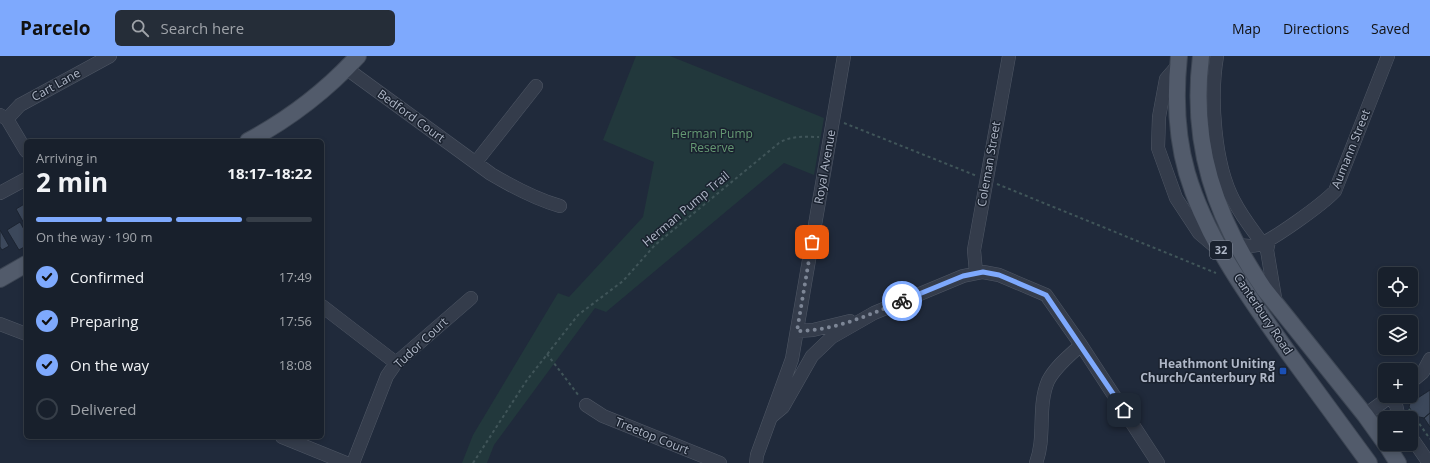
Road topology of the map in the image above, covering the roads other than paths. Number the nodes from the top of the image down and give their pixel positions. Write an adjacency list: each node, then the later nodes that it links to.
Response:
1 (110, 56): 11 (street, Cart Lane)
2 (358, 56): 9 (main road)
3 (844, 56): 29 (street, Royal Avenue)
4 (1009, 56): 22 (street, Coleman Street)
5 (1201, 56): 18 (main road, Canterbury Road / 32)
6 (1217, 56): 19 (street)
7 (1388, 56): 19 (street, Aumann Street)
8 (1179, 61): 20 (main road, Canterbury Road / 32); 20 (street)
9 (347, 69): 12 (main road); 14 (street, Bedford Court)
10 (536, 86): 14 (street)
11 (3, 117): 13 (street)
12 (251, 139)
13 (24, 148)
14 (476, 162): 17 (street, Bedford Court)
15 (24, 179): 16 (street)
16 (0, 193)
17 (560, 206)
18 (1236, 244): 19 (street, Aumann Street); 25 (main road, Canterbury Road / 32)
19 (1267, 244): 25 (street)
20 (1222, 252): 39 (main road, Canterbury Road / 32)
21 (24, 265): 23 (main road)
22 (976, 272): 27 (street); 31 (street)
23 (0, 279)
24 (471, 298): 33 (street, Tudor Court)
25 (1276, 305): 37 (main road, Canterbury Road / 32)
26 (324, 308): 33 (street)
27 (861, 319): 29 (street); 38 (street)
28 (0, 324): 30 (street)
29 (797, 331): 38 (street, Royal Avenue)
30 (24, 333)
31 (1081, 344): 48 (street); 49 (street)
32 (1430, 359): 34 (street)
33 (396, 364): 45 (street, Tudor Court)
34 (1418, 376)
35 (1381, 403): 37 (street)
36 (586, 405): 46 (street, Treetop Court)
37 (1365, 415): 39 (main road); 40 (main road, Canterbury Road / 32)
38 (771, 418): 47 (street, Royal Avenue)
39 (1345, 430): 50 (main road, Canterbury Road / 32)
40 (1378, 434)
41 (287, 439): 44 (street)
42 (1418, 448): 52 (street)
43 (1390, 451): 51 (main road, Canterbury Road / 32)
44 (346, 463)
45 (353, 463)
46 (720, 463)
47 (756, 463)
48 (1036, 463)
49 (1158, 463)
50 (1369, 463)
51 (1398, 463)
52 (1428, 463)

